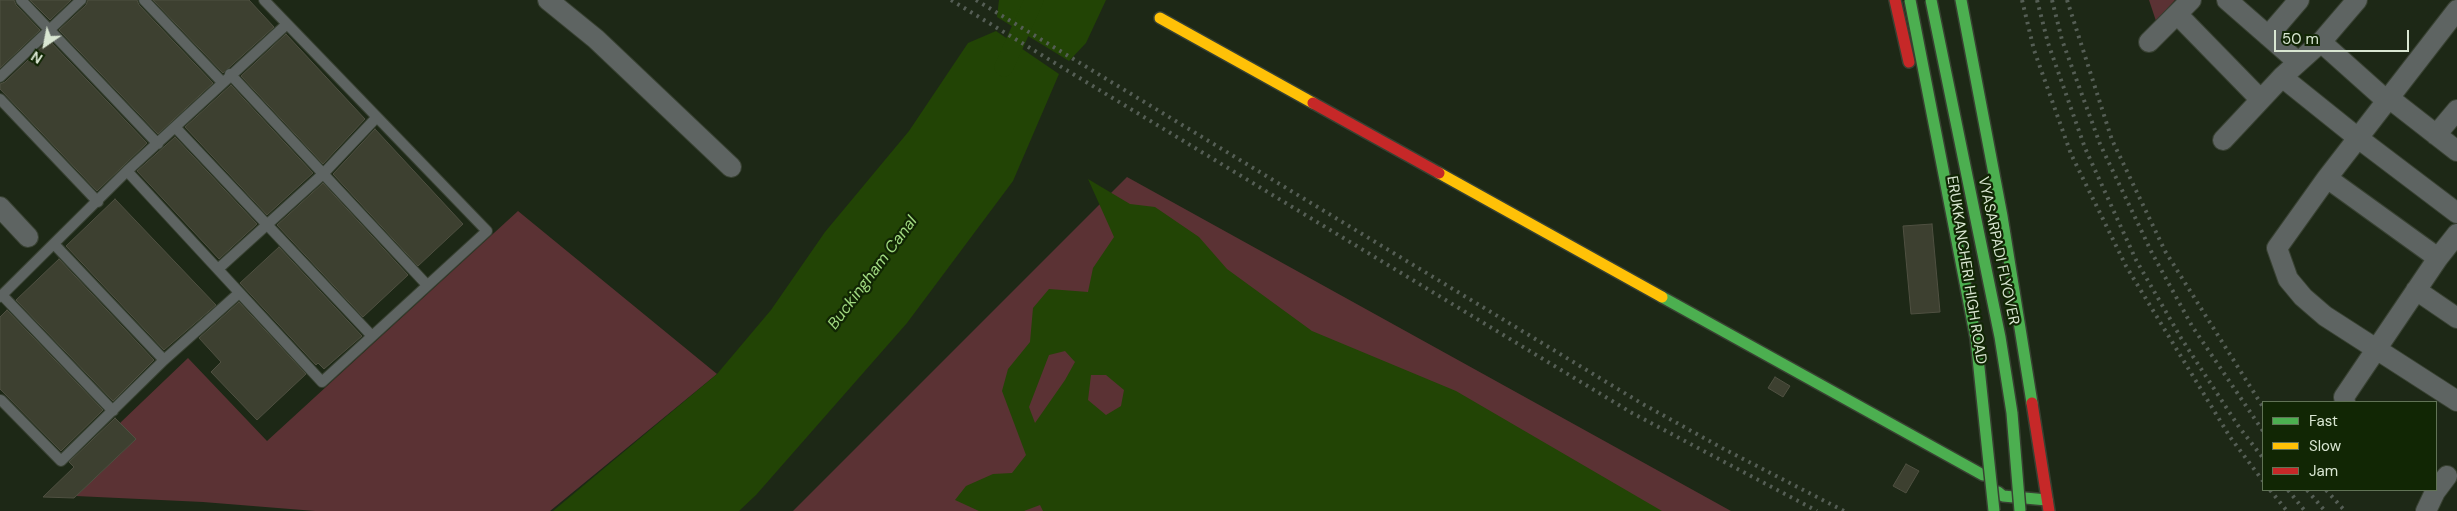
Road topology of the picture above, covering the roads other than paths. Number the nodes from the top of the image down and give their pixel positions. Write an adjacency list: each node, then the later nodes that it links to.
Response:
1 (20, 0): 18 (lane)
2 (81, 0): 18 (lane)
3 (144, 0): 26 (lane)
4 (264, 0): 17 (lane)
5 (548, 0): 40 (street)
6 (1895, 0): 37 (street, ERUKKANCHERI HIGH ROAD)
7 (1910, 0): 72 (street, bridge)
8 (1932, 0): 73 (street, VYASARPADI FLYOVER, bridge)
9 (1960, 0): 33 (street)
10 (2191, 0): 15 (street)
11 (2299, 0): 19 (street)
12 (2357, 0): 21 (street)
13 (2238, 4): 19 (street)
14 (2457, 10): 28 (street)
15 (2178, 15): 20 (street); 27 (street)
16 (1160, 18): 67 (street)
17 (287, 24): 23 (lane); 31 (lane)
18 (49, 30): 24 (lane); 38 (lane)
19 (2268, 36): 22 (street)
20 (2149, 42)
21 (2321, 42): 22 (street); 28 (street)
22 (2298, 62): 25 (street)
23 (230, 74): 26 (lane); 42 (lane)
24 (0, 77)
25 (2282, 77): 27 (street); 35 (street)
26 (222, 82): 32 (lane)
27 (2260, 99): 36 (street)
28 (2388, 99): 34 (street); 35 (street)
29 (0, 100): 44 (lane)
30 (2457, 110): 34 (street)
31 (376, 118): 42 (lane); 53 (lane)
32 (175, 127): 38 (lane); 47 (lane)
33 (1976, 132): 37 (street); 71 (street)
34 (2436, 135): 39 (street)
35 (2358, 138): 43 (street); 46 (street)
36 (2223, 140)
37 (1928, 143): 57 (street, ERUKKANCHERI HIGH ROAD)
38 (158, 144): 41 (lane)
39 (2457, 151)
40 (731, 167)
41 (127, 171): 44 (lane); 52 (lane)
42 (323, 174): 47 (lane); 53 (lane)
43 (2327, 178): 51 (street); 60 (street)
44 (98, 202): 50 (lane)
45 (0, 207): 48 (street)
46 (2457, 213)
47 (268, 225): 52 (lane); 59 (lane)
48 (28, 237)
49 (2456, 238): 51 (street)
50 (54, 244): 56 (lane); 61 (lane)
51 (2438, 258): 54 (street)
52 (218, 269): 55 (lane)
53 (427, 284): 59 (lane)
54 (2416, 290): 58 (street); 60 (street)
55 (238, 293): 59 (lane); 61 (lane)
56 (1, 296): 66 (lane)
57 (1960, 318)
58 (2457, 318)
59 (371, 335)
60 (2376, 350): 64 (street); 65 (street)
61 (164, 360): 66 (lane)
62 (1967, 367): 67 (street, ERUKKANCHERI HIGH ROAD)
63 (1, 400): 66 (lane)
64 (2344, 400)
65 (2457, 401)
66 (112, 411)
67 (1983, 475): 71 (street)
68 (2447, 475): 69 (street)
69 (2437, 489)
70 (2436, 491): 74 (street)
71 (2048, 505)
72 (1994, 511)
73 (2020, 511)
74 (2426, 511)

